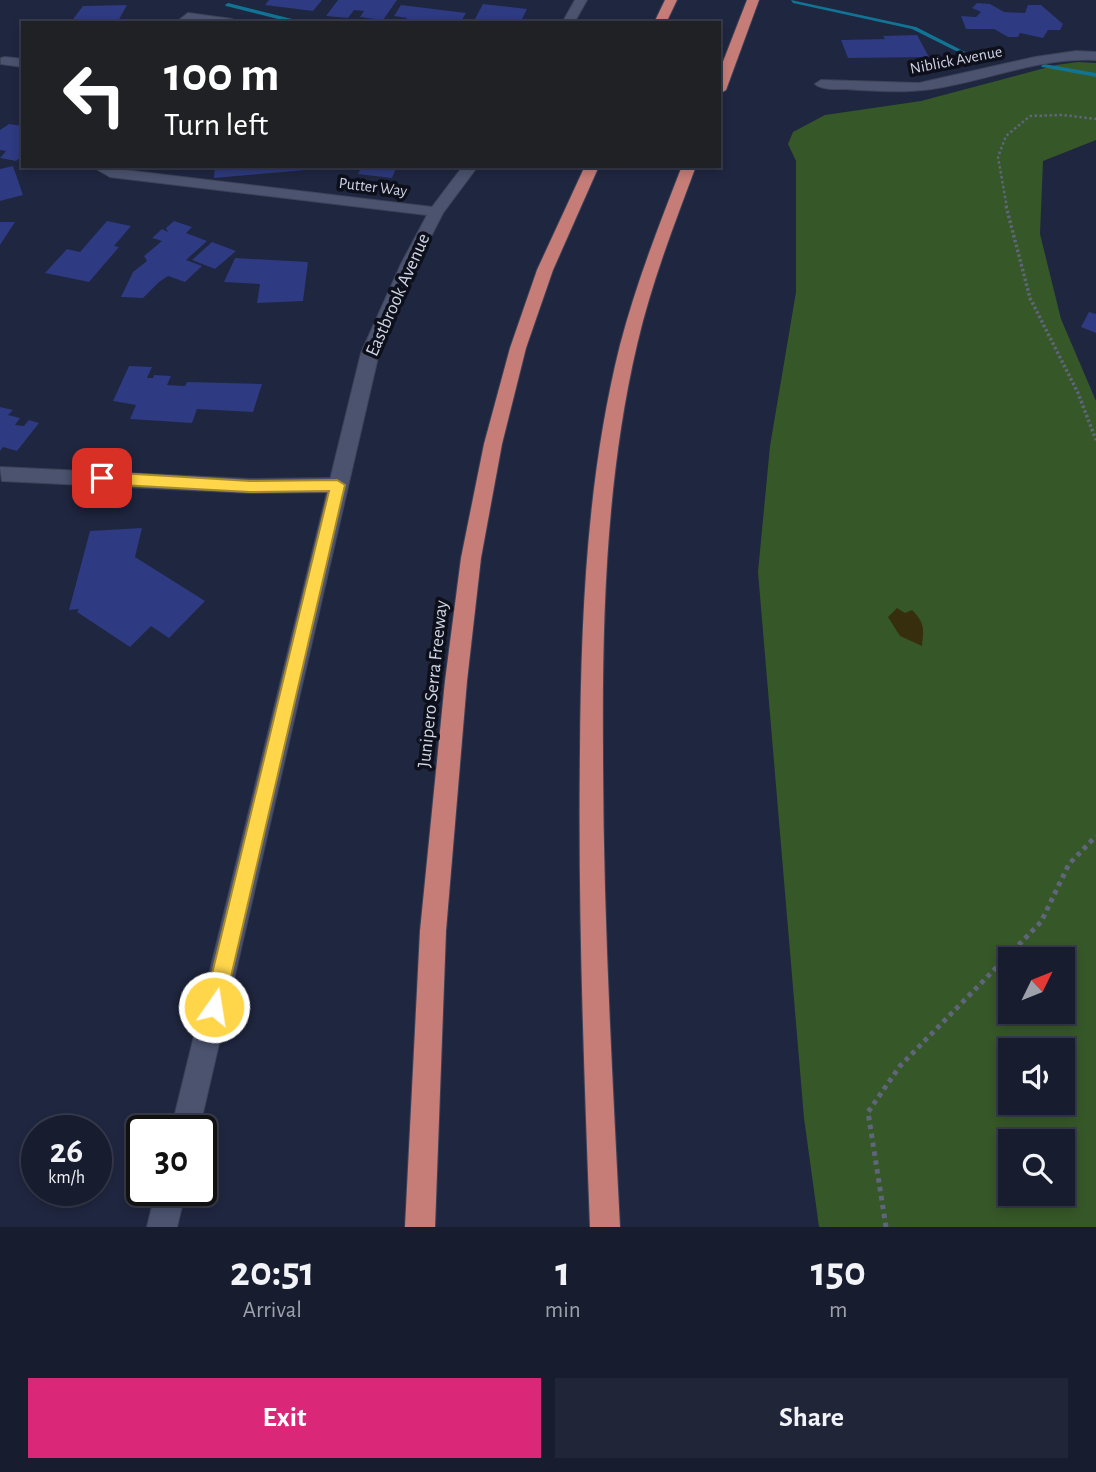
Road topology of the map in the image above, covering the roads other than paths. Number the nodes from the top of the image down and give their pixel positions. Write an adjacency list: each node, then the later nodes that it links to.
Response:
1 (189, 0): 6 (street)
2 (581, 0): 7 (street)
3 (671, 0): 8 (highway)
4 (767, 0): 5 (highway)
5 (752, 5): 13 (highway)
6 (184, 20)
7 (569, 21)
8 (661, 21)
9 (1096, 56): 12 (street, Niblick Avenue)
10 (5, 61): 11 (street)
11 (21, 63)
12 (821, 84)
13 (721, 85)
14 (101, 168): 18 (street, Putter Way)
15 (469, 168): 18 (street, Eastbrook Avenue)
16 (591, 168): 24 (highway, Junipero Serra Freeway)
17 (688, 168): 25 (highway)
18 (436, 212): 20 (street, Eastbrook Avenue)
19 (2, 474): 20 (street)
20 (337, 485): 21 (street, Eastbrook Avenue)
21 (189, 1115)
22 (167, 1206): 23 (street)
23 (162, 1227)
24 (420, 1227)
25 (605, 1227)

